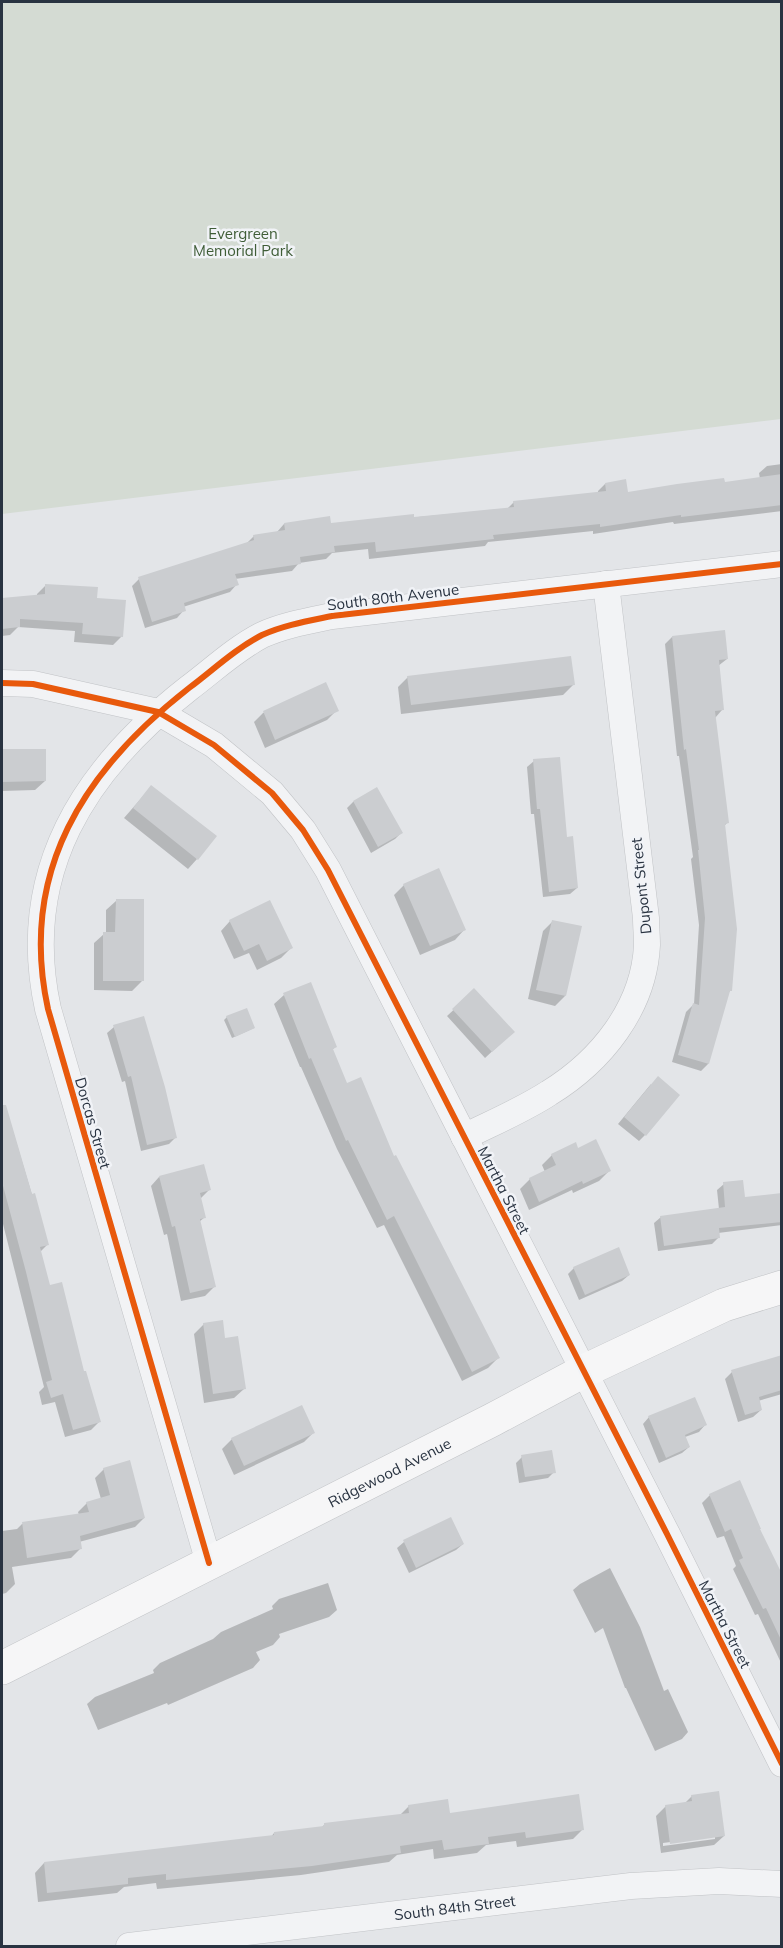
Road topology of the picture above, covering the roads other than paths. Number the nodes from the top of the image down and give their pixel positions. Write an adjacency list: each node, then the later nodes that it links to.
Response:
1 (782, 564): 2 (street, South 80th Avenue)
2 (606, 584): 4 (street, South 80th Avenue); 5 (street, Dupont Street)
3 (2, 683): 4 (street)
4 (158, 712): 5 (street, Martha Street); 8 (street, Dorcas Street)
5 (464, 1137): 7 (street, Martha Street)
6 (782, 1287): 7 (main road, Ridgewood Avenue)
7 (582, 1372): 8 (main road, Ridgewood Avenue); 10 (street, Martha Street)
8 (209, 1563): 9 (main road, Ridgewood Avenue)
9 (2, 1668)
10 (782, 1764)
11 (782, 1884): 12 (street, South 84th Street)
12 (129, 1947)

